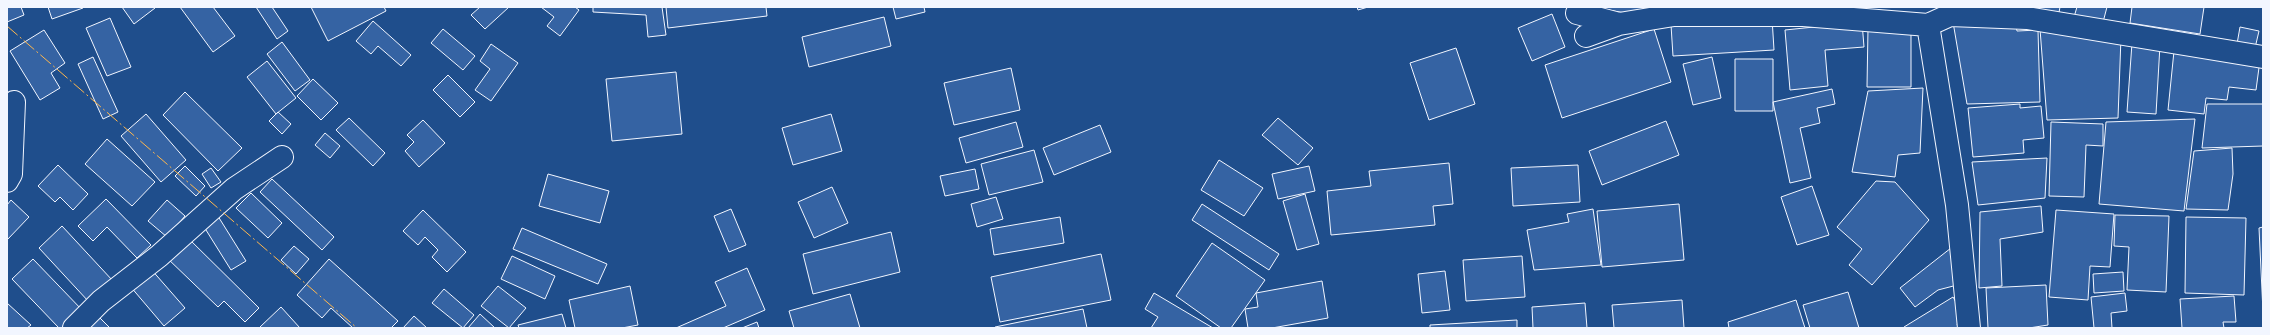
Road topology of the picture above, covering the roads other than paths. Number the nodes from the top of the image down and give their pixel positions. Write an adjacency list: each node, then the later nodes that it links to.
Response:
1 (1581, 7): 2 (street)
2 (1619, 24): 3 (street); 4 (street)
3 (1928, 25): 5 (street); 10 (street)
4 (1586, 36)
5 (2263, 57)
6 (14, 102): 8 (street)
7 (282, 157): 9 (street)
8 (7, 181)
9 (74, 328)
10 (1969, 328)

